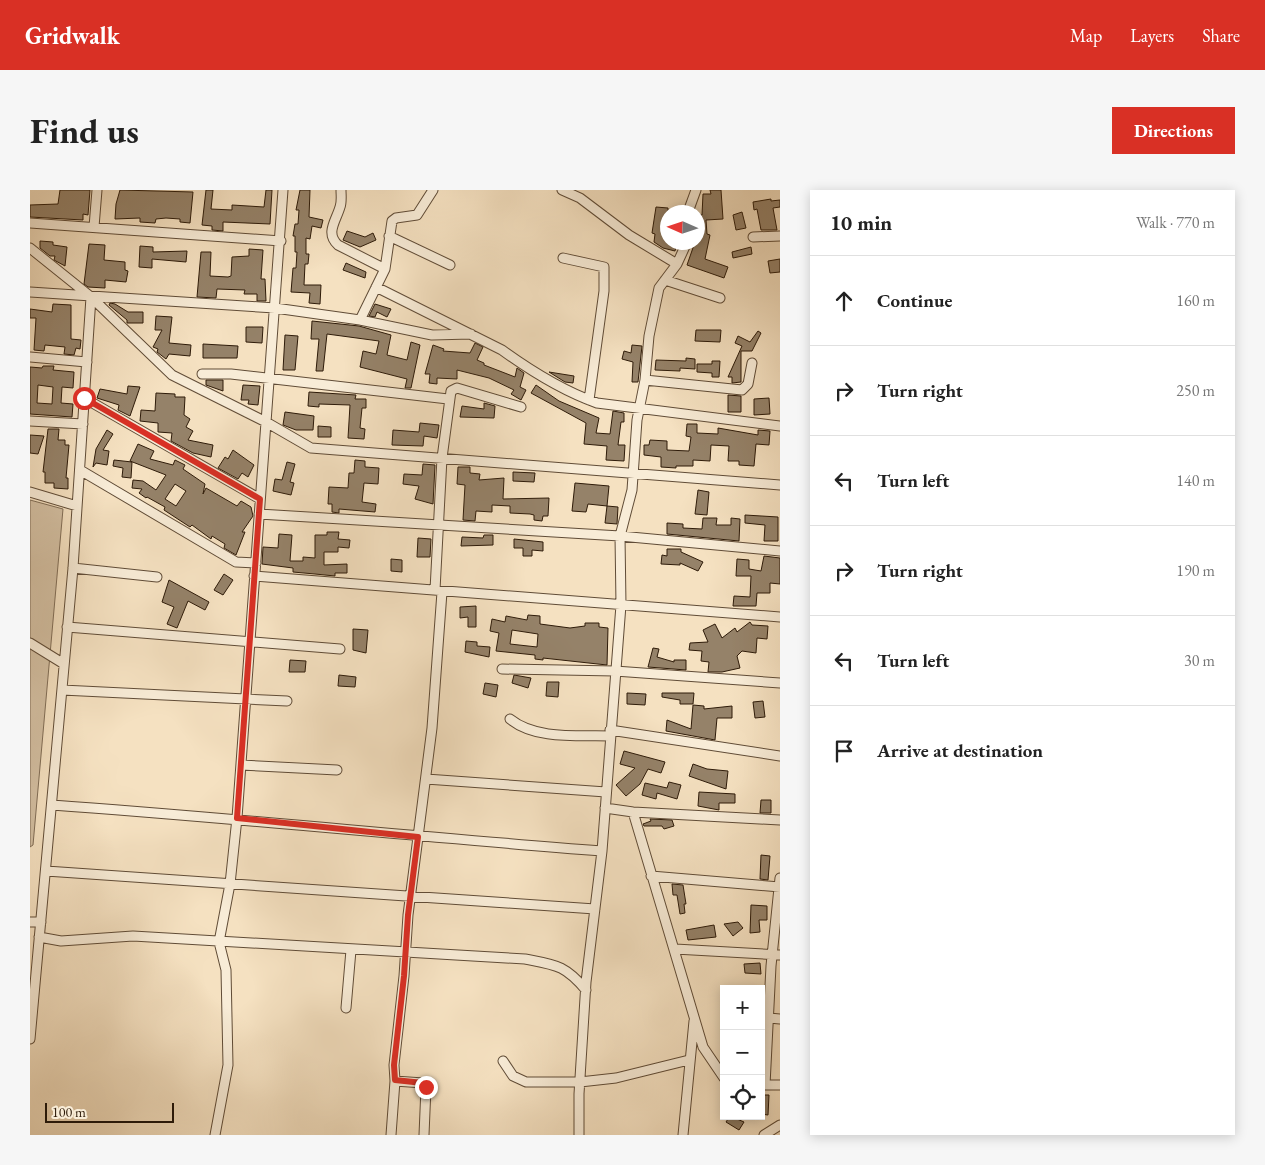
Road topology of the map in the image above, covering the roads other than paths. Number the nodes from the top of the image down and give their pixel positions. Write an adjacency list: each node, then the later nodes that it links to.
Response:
1 (97, 190): 9 (street)
2 (283, 190): 13 (street)
3 (341, 190): 19 (street)
4 (433, 190): 10 (street)
5 (562, 190): 17 (street)
6 (696, 190): 7 (street)
7 (691, 205)
8 (30, 223): 9 (street)
9 (94, 228): 13 (street)
10 (389, 236): 18 (street); 19 (street)
11 (780, 236): 12 (street)
12 (753, 238)
13 (281, 241): 25 (street)
14 (30, 248): 23 (street)
15 (683, 250): 17 (street)
16 (564, 258): 36 (street)
17 (677, 264): 20 (street)
18 (450, 265)
19 (385, 269): 21 (street)
20 (665, 280): 24 (street); 33 (street)
21 (376, 287): 26 (street); 27 (street)
22 (30, 292): 23 (street)
23 (91, 297): 25 (street); 29 (street); 40 (street)
24 (720, 298)
25 (276, 308): 26 (street); 32 (street)
26 (360, 320): 27 (street)
27 (471, 334): 36 (street)
28 (30, 357): 29 (street)
29 (87, 362): 34 (street)
30 (752, 363): 33 (street)
31 (202, 374): 32 (street)
32 (268, 379): 35 (street); 40 (street)
33 (645, 380): 38 (street)
34 (84, 398): 41 (street); 48 (street)
35 (448, 400): 37 (street); 43 (street)
36 (589, 400): 38 (street)
37 (521, 407)
38 (640, 408): 42 (street); 45 (street)
39 (30, 421): 41 (street)
40 (266, 422): 43 (street); 48 (street)
41 (83, 424): 44 (street)
42 (780, 426)
43 (442, 458): 45 (street); 51 (street)
44 (80, 470): 49 (street); 54 (street)
45 (633, 474): 46 (street); 52 (street)
46 (780, 484)
47 (30, 492): 49 (street)
48 (260, 499): 50 (street)
49 (77, 506): 55 (street)
50 (259, 514): 51 (street); 54 (street)
51 (437, 526): 52 (street); 58 (street)
52 (620, 536): 53 (street); 59 (street)
53 (780, 551)
54 (256, 563): 56 (street)
55 (72, 568): 57 (street); 61 (street)
56 (254, 576): 58 (street); 62 (street)
57 (157, 577)
58 (439, 591): 59 (street); 77 (street)
59 (620, 606): 60 (street); 67 (street)
60 (780, 617)
61 (67, 627): 62 (street); 65 (street)
62 (249, 642): 64 (street); 70 (street)
63 (30, 643): 65 (street)
64 (340, 649)
65 (64, 664): 69 (street)
66 (502, 669): 67 (street)
67 (615, 671): 68 (street); 73 (street)
68 (780, 683)
69 (62, 690): 70 (street); 79 (street)
70 (245, 699): 71 (street); 75 (street)
71 (287, 701)
72 (510, 719): 73 (street)
73 (610, 733): 74 (street); 78 (street)
74 (780, 756)
75 (241, 765): 76 (street); 82 (street)
76 (337, 770)
77 (426, 779): 78 (street); 84 (street)
78 (606, 792): 80 (street)
79 (52, 805): 82 (street); 86 (street)
80 (605, 808): 81 (street); 85 (street)
81 (633, 812): 83 (street); 87 (street)
82 (237, 818): 84 (street); 88 (street)
83 (780, 820)
84 (418, 837): 85 (street); 90 (street)
85 (602, 851): 91 (street)
86 (46, 871): 88 (street); 93 (street)
87 (651, 876): 89 (street); 96 (street)
88 (230, 884): 90 (street); 95 (street)
89 (780, 884): 99 (street)
90 (411, 895): 91 (street); 98 (street)
91 (595, 909): 101 (street)
92 (30, 922): 93 (street)
93 (41, 922): 94 (street)
94 (39, 937): 95 (street); 100 (street)
95 (219, 942): 97 (street); 117 (street)
96 (675, 949): 99 (street); 103 (street)
97 (351, 950): 98 (street); 102 (street)
98 (406, 953): 101 (street); 111 (street)
99 (776, 955): 104 (street)
100 (34, 958): 106 (street)
101 (586, 990): 112 (street)
102 (346, 1008)
103 (695, 1018): 108 (street); 109 (street)
104 (768, 1018): 105 (street); 110 (street)
105 (780, 1019)
106 (30, 1039)
107 (503, 1060): 112 (street)
108 (689, 1060): 112 (street); 116 (street)
109 (722, 1075)
110 (764, 1075)
111 (395, 1080): 118 (street); 119 (street)
112 (580, 1082): 120 (street)
113 (780, 1084): 114 (street)
114 (765, 1085)
115 (780, 1124): 121 (street)
116 (685, 1134)
117 (215, 1135)
118 (391, 1135)
119 (424, 1135)
120 (579, 1135)
121 (764, 1135)

